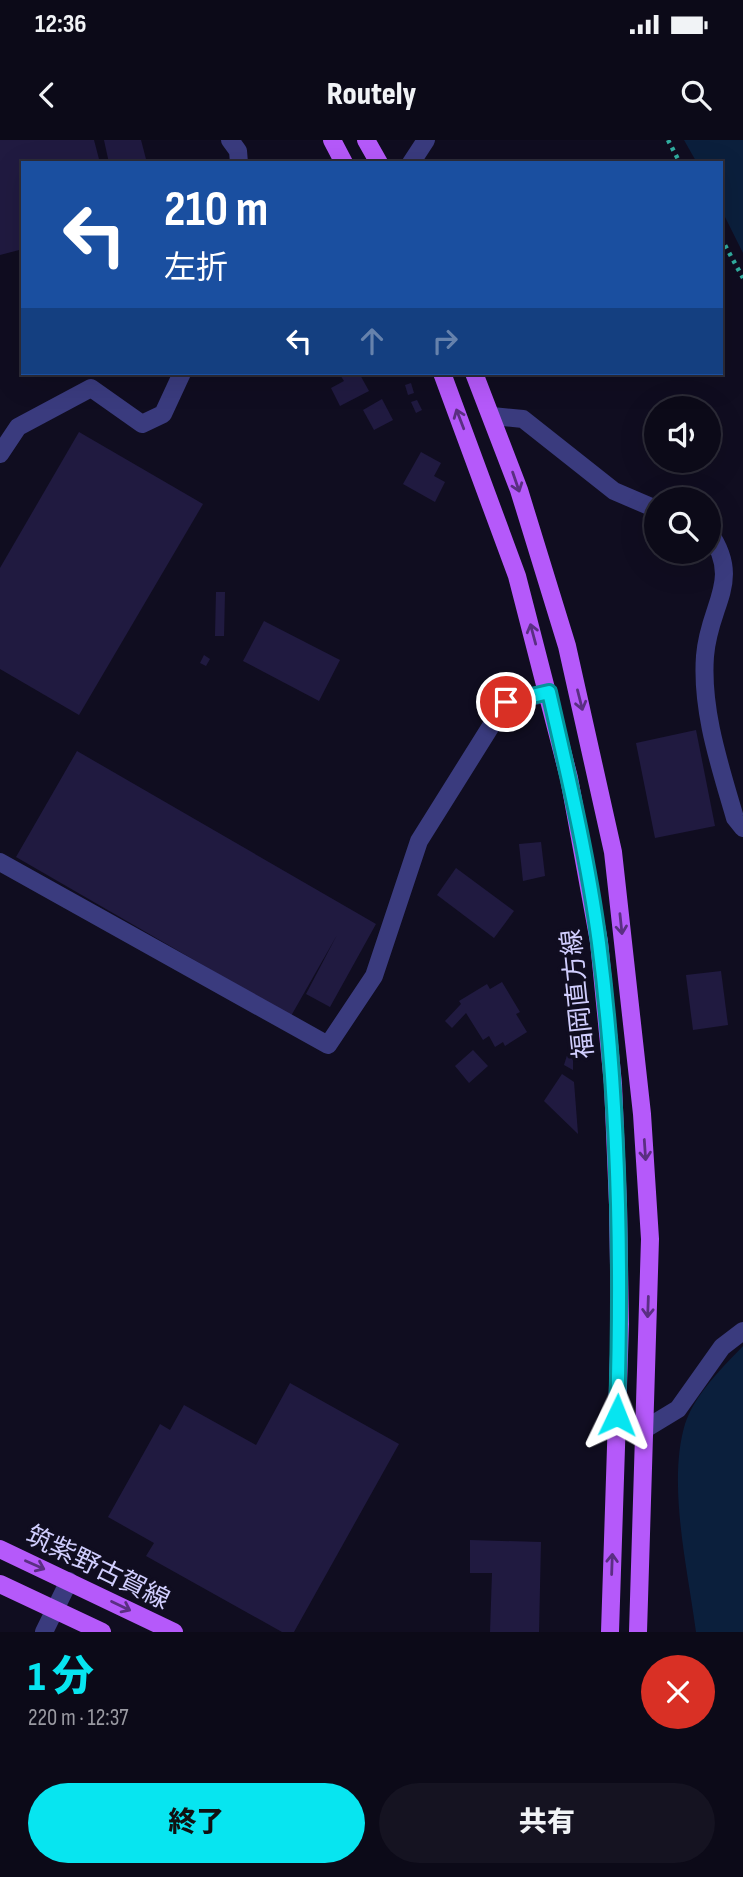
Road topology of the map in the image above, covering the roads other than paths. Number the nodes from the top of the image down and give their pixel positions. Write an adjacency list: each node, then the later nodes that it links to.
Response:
1 (230, 140): 5 (street)
2 (332, 140): 6 (main road)
3 (366, 140): 7 (main road)
4 (426, 140): 8 (street)
5 (240, 161)
6 (343, 161)
7 (378, 161)
8 (412, 161)
9 (181, 375): 13 (street)
10 (443, 375): 16 (main road, 福岡直方線, one-way to 10)
11 (475, 375): 12 (main road, 福岡直方線)
12 (492, 416): 14 (street); 20 (main road, 福岡直方線, one-way to 20)
13 (0, 454)
14 (644, 504)
15 (721, 547): 17 (street)
16 (549, 692): 18 (street); 28 (main road, 福岡直方線, one-way to 16)
17 (743, 828)
18 (0, 862)
19 (743, 1331): 20 (street)
20 (645, 1429): 29 (main road, 福岡直方線)
21 (0, 1549): 22 (main road, 筑紫野古賀線, one-way to 22)
22 (69, 1580): 24 (street); 27 (main road, 筑紫野古賀線, one-way to 27)
23 (0, 1584): 24 (main road)
24 (55, 1610): 25 (street); 26 (main road)
25 (44, 1632)
26 (102, 1632)
27 (174, 1632)
28 (610, 1632)
29 (638, 1632)

